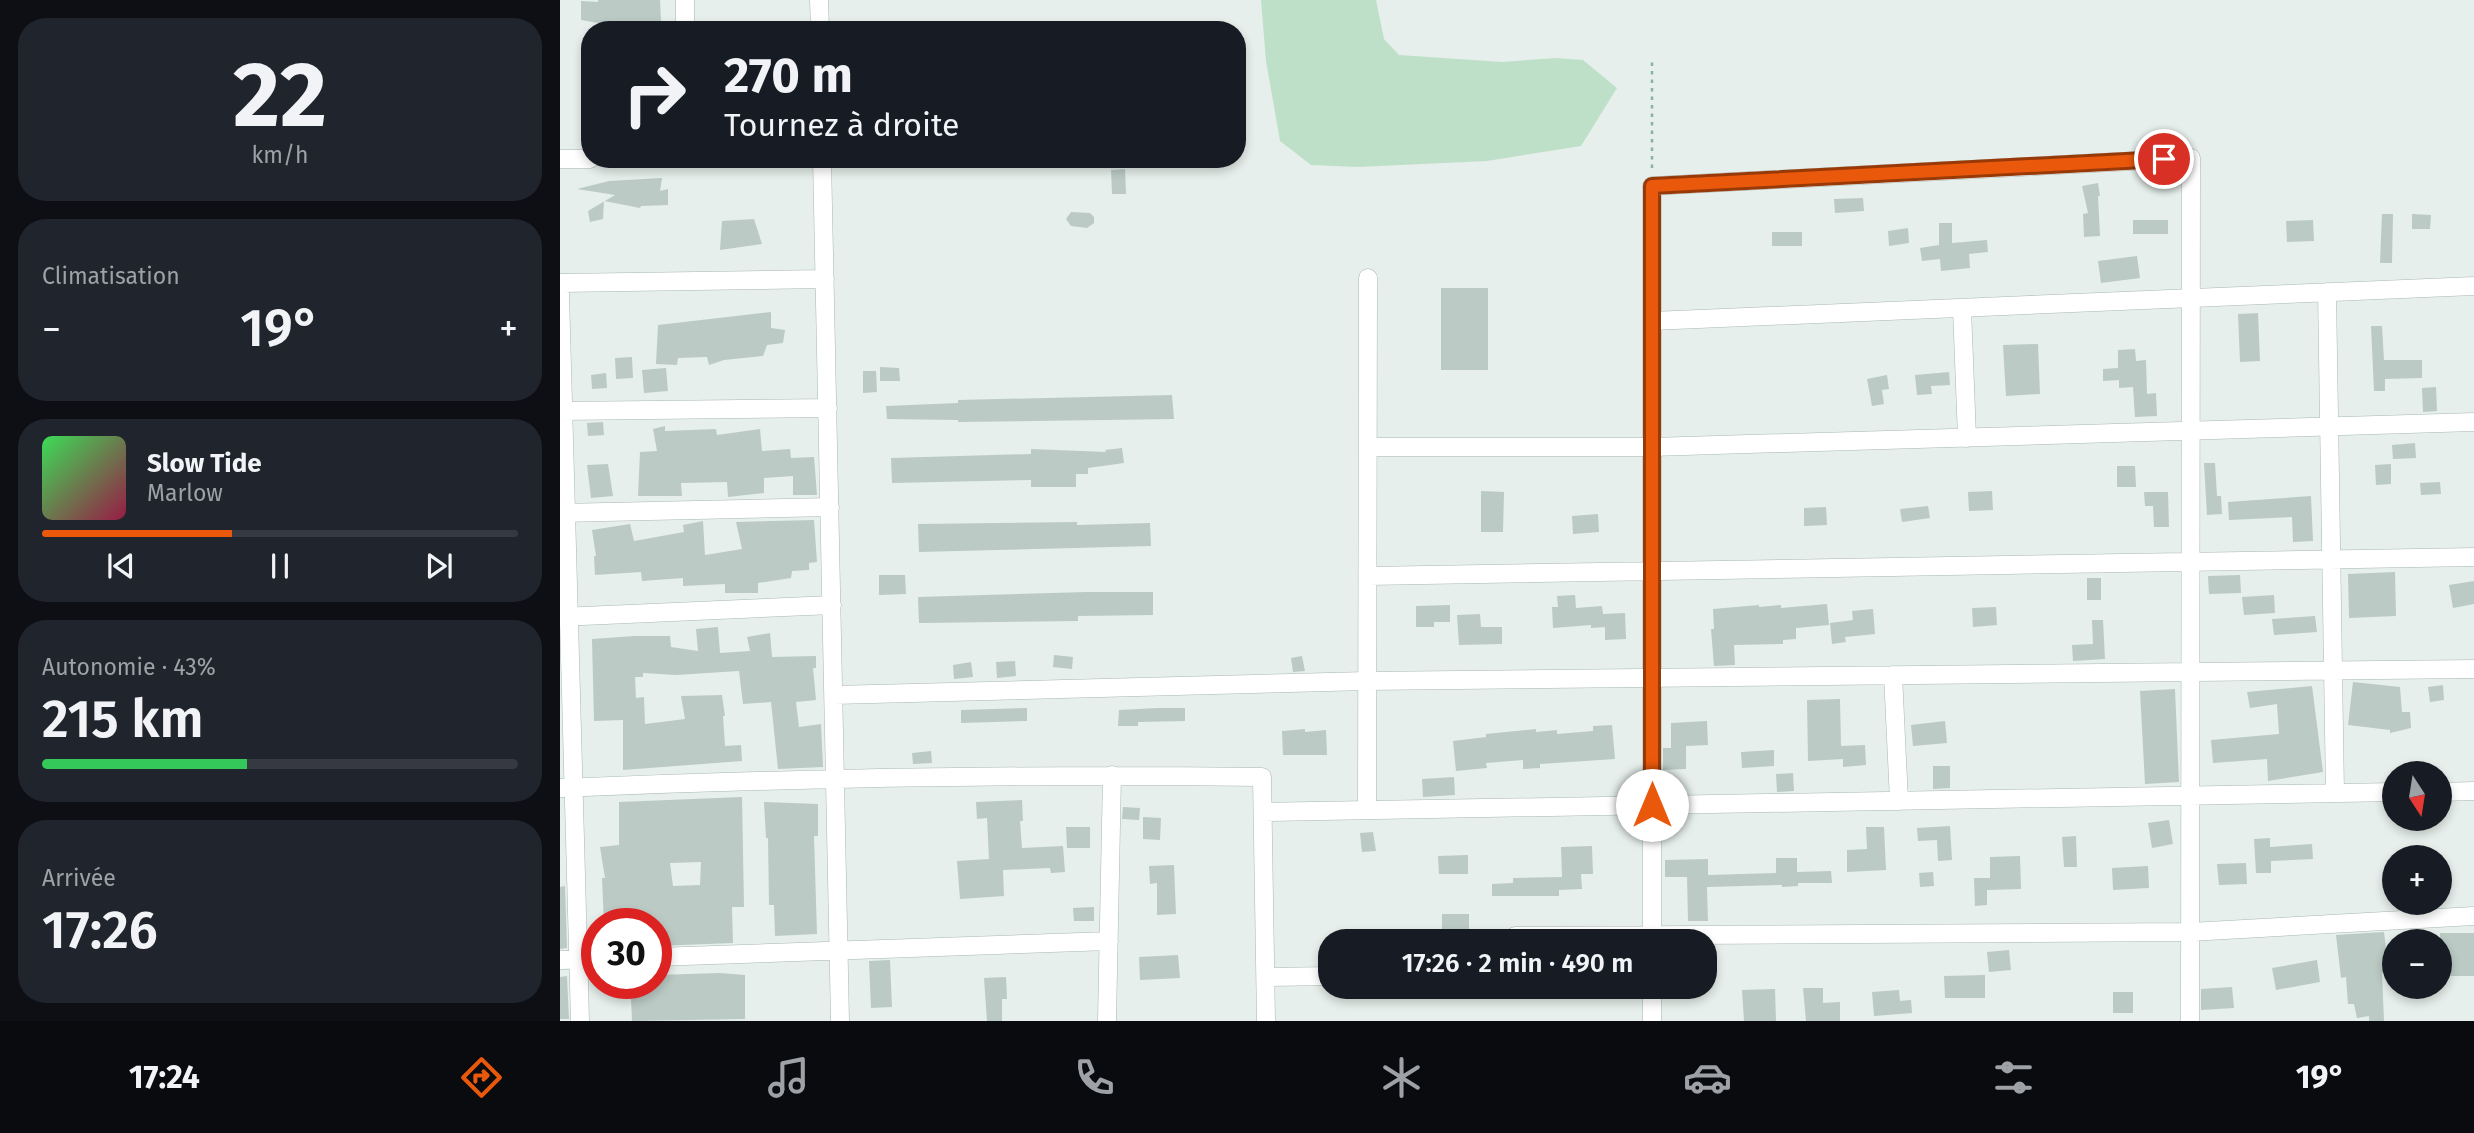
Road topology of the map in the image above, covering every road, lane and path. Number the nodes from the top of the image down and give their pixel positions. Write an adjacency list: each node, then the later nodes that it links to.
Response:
1 (685, 0): 3 (street)
2 (819, 0): 4 (street)
3 (685, 21)
4 (820, 21)
5 (1652, 61): 9 (path)
6 (560, 159): 7 (street)
7 (581, 159)
8 (822, 168): 11 (street)
9 (1652, 186): 16 (street); 18 (street)
10 (1368, 278): 25 (street)
11 (825, 279): 12 (street); 19 (street)
12 (560, 283)
13 (2474, 286): 14 (street)
14 (2327, 292): 16 (street); 22 (street)
15 (560, 294): 20 (street)
16 (2191, 298): 17 (street); 23 (street)
17 (1962, 308): 18 (street); 24 (street)
18 (1652, 321): 26 (street)
19 (828, 408): 20 (street); 27 (street)
20 (562, 411): 28 (street)
21 (2474, 422): 22 (street)
22 (2329, 427): 23 (street); 30 (street)
23 (2190, 431): 24 (street); 31 (street)
24 (1967, 438): 26 (street)
25 (1368, 447): 26 (street); 33 (street)
26 (1652, 447): 32 (street)
27 (830, 508): 28 (street); 34 (street)
28 (563, 513): 35 (street)
29 (2474, 557): 30 (street)
30 (2331, 559): 31 (street); 37 (street)
31 (2190, 562): 32 (street); 38 (street)
32 (1652, 571): 33 (street); 40 (street)
33 (1368, 576): 41 (street)
34 (832, 605): 35 (street); 42 (street)
35 (565, 616): 45 (street)
36 (2474, 669): 37 (street)
37 (2333, 671): 38 (street); 49 (street)
38 (2190, 672): 39 (street); 50 (street)
39 (1893, 675): 40 (street); 51 (street)
40 (1652, 678): 41 (street); 52 (street)
41 (1367, 681): 42 (street); 53 (street)
42 (834, 695): 44 (street)
43 (1112, 775): 44 (street); 54 (street); 60 (street)
44 (835, 780): 45 (street); 61 (street)
45 (567, 788): 55 (street)
46 (2474, 791): 48 (street)
47 (2382, 792): 49 (street)
48 (2452, 792)
49 (2335, 793): 50 (street)
50 (2190, 796): 51 (street); 58 (street)
51 (1899, 801): 52 (street)
52 (1652, 805): 53 (street); 57 (street)
53 (1367, 810): 54 (street)
54 (1263, 812): 66 (street)
55 (582, 908)
56 (2474, 916): 58 (street)
57 (1652, 929)
58 (2190, 932): 59 (street); 74 (street)
59 (1717, 937)
60 (1109, 941): 61 (street); 71 (street)
61 (839, 950): 62 (street); 70 (street)
62 (672, 956)
63 (581, 959): 64 (street)
64 (560, 960)
65 (1318, 976): 66 (street)
66 (1266, 977): 72 (street)
67 (583, 999): 69 (street)
68 (1652, 999): 73 (street)
69 (580, 1021)
70 (840, 1021)
71 (1107, 1021)
72 (1266, 1021)
73 (1652, 1021)
74 (2190, 1021)

